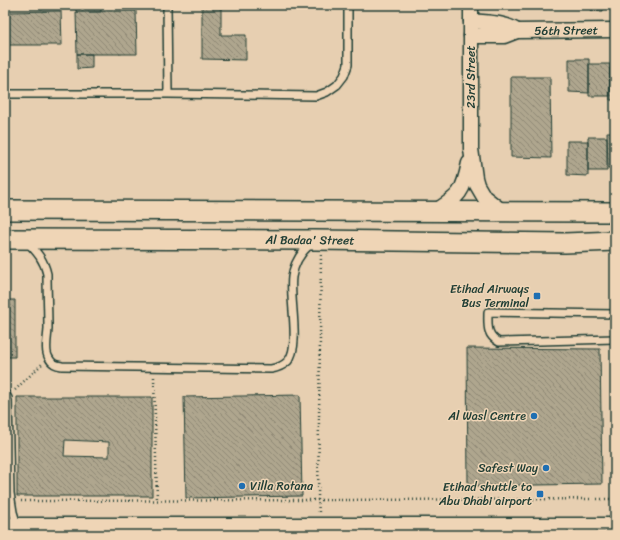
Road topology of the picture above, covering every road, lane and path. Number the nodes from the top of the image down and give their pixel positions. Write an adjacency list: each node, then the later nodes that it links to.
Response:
1 (167, 5): 9 (lane)
2 (348, 5): 9 (lane)
3 (471, 5): 4 (street, 23rd Street)
4 (471, 21): 6 (street, 56th Street); 7 (street, 23rd Street)
5 (615, 30): 6 (street, 56th Street)
6 (517, 31): 7 (street, 56th Street)
7 (471, 36): 10 (street, 23rd Street)
8 (5, 94): 9 (lane)
9 (168, 94)
10 (471, 149): 12 (street, 23rd Street); 13 (street, 23rd Street)
11 (5, 210): 12 (main road)
12 (434, 212): 13 (main road)
13 (504, 212): 14 (main road)
14 (615, 212)
15 (14, 239): 16 (main road, Al Badaa' Street); 20 (lane)
16 (318, 240): 17 (main road, Al Badaa' Street); 21 (lane); 25 (path)
17 (615, 241)
18 (615, 314): 19 (lane)
19 (615, 339)
20 (48, 358): 21 (lane); 22 (path)
21 (154, 367): 24 (path)
22 (6, 396): 26 (lane)
23 (615, 499): 25 (path)
24 (157, 500): 25 (path); 26 (path)
25 (318, 500): 28 (path)
26 (11, 501): 27 (lane)
27 (11, 525): 28 (street)
28 (321, 525): 29 (street)
29 (615, 525)

